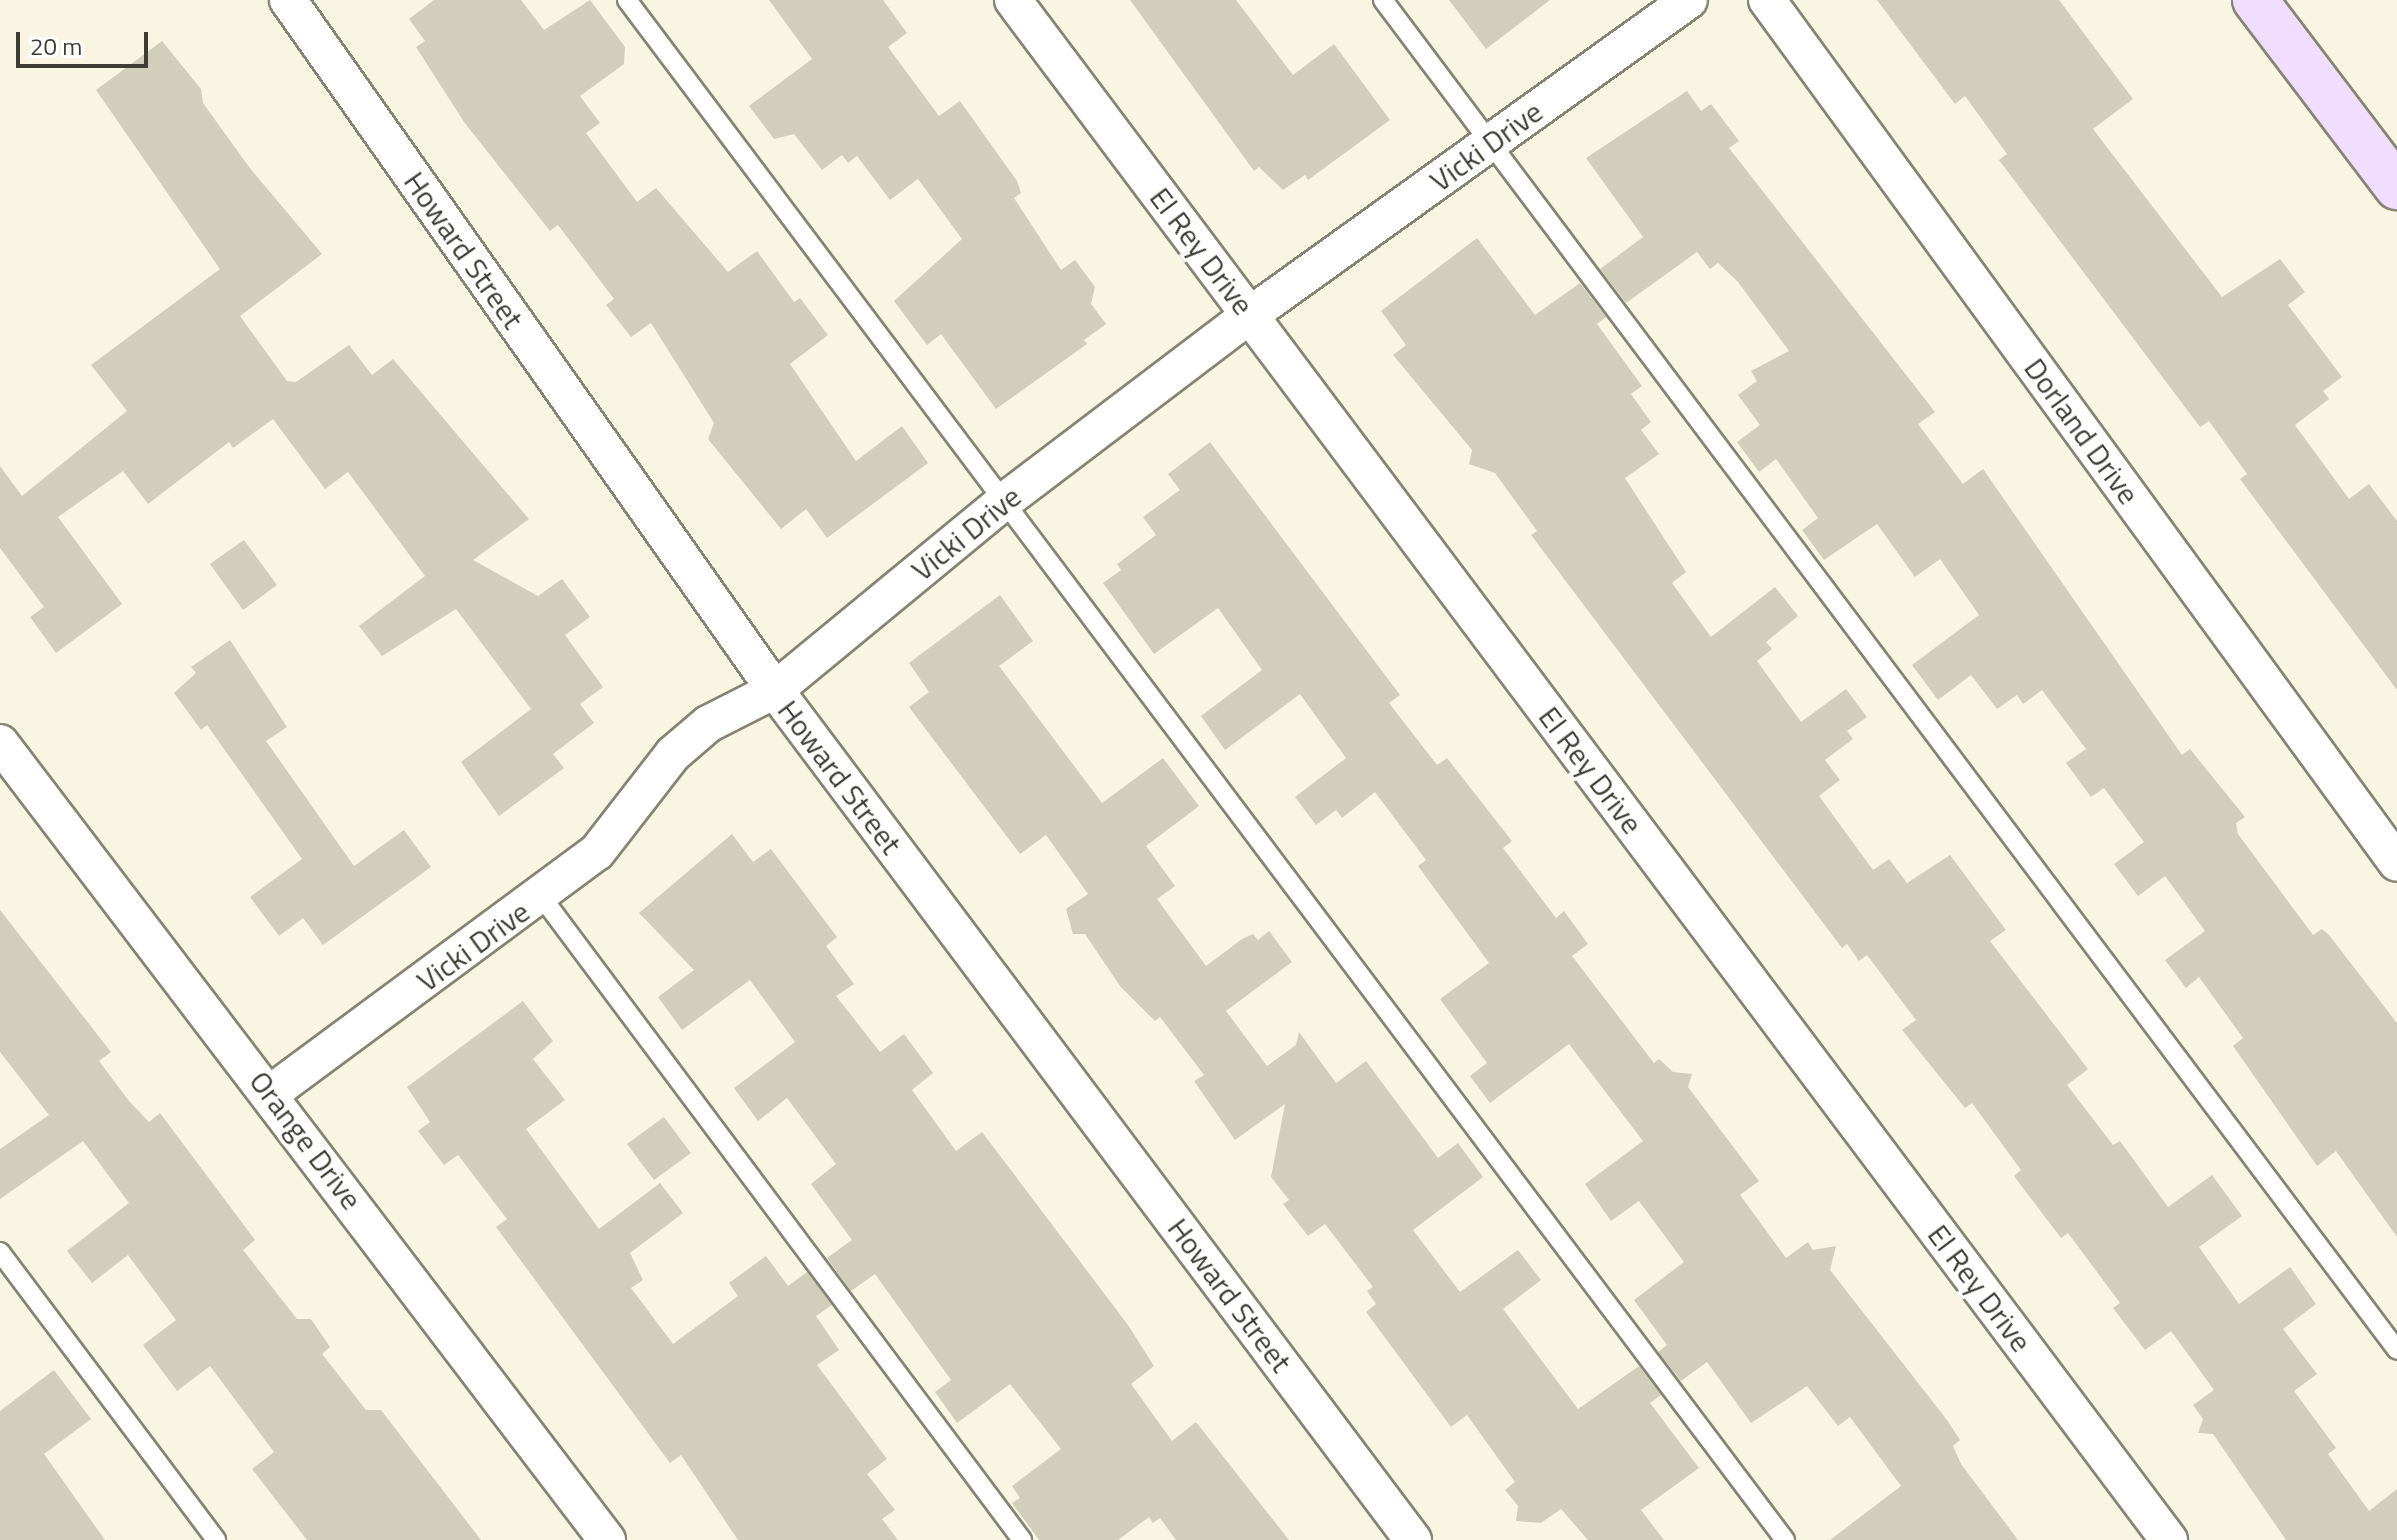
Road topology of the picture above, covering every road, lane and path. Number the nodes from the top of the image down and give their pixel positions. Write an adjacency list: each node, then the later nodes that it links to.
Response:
1 (288, 0): 12 (street, Howard Street)
2 (627, 0): 11 (lane)
3 (1013, 0): 10 (street, El Rey Drive)
4 (1383, 0): 8 (lane)
5 (1689, 0): 8 (street, Vicki Drive)
6 (1767, 0): 14 (street, Dorland Drive)
7 (2255, 0): 9 (main road)
8 (1491, 143): 10 (street, Vicki Drive); 18 (lane)
9 (2397, 187)
10 (1250, 315): 11 (street, Vicki Drive); 24 (street, El Rey Drive)
11 (1002, 503): 12 (street, Vicki Drive); 23 (lane)
12 (775, 690): 15 (street, Vicki Drive); 22 (street, Howard Street)
13 (0, 743): 16 (street, Orange Drive)
14 (2397, 863)
15 (541, 896): 16 (street, Vicki Drive); 21 (lane)
16 (271, 1093): 20 (street, Orange Drive)
17 (0, 1252): 19 (lane)
18 (2397, 1350)
19 (216, 1540)
20 (607, 1540)
21 (1022, 1540)
22 (1413, 1540)
23 (1785, 1540)
24 (2169, 1540)

